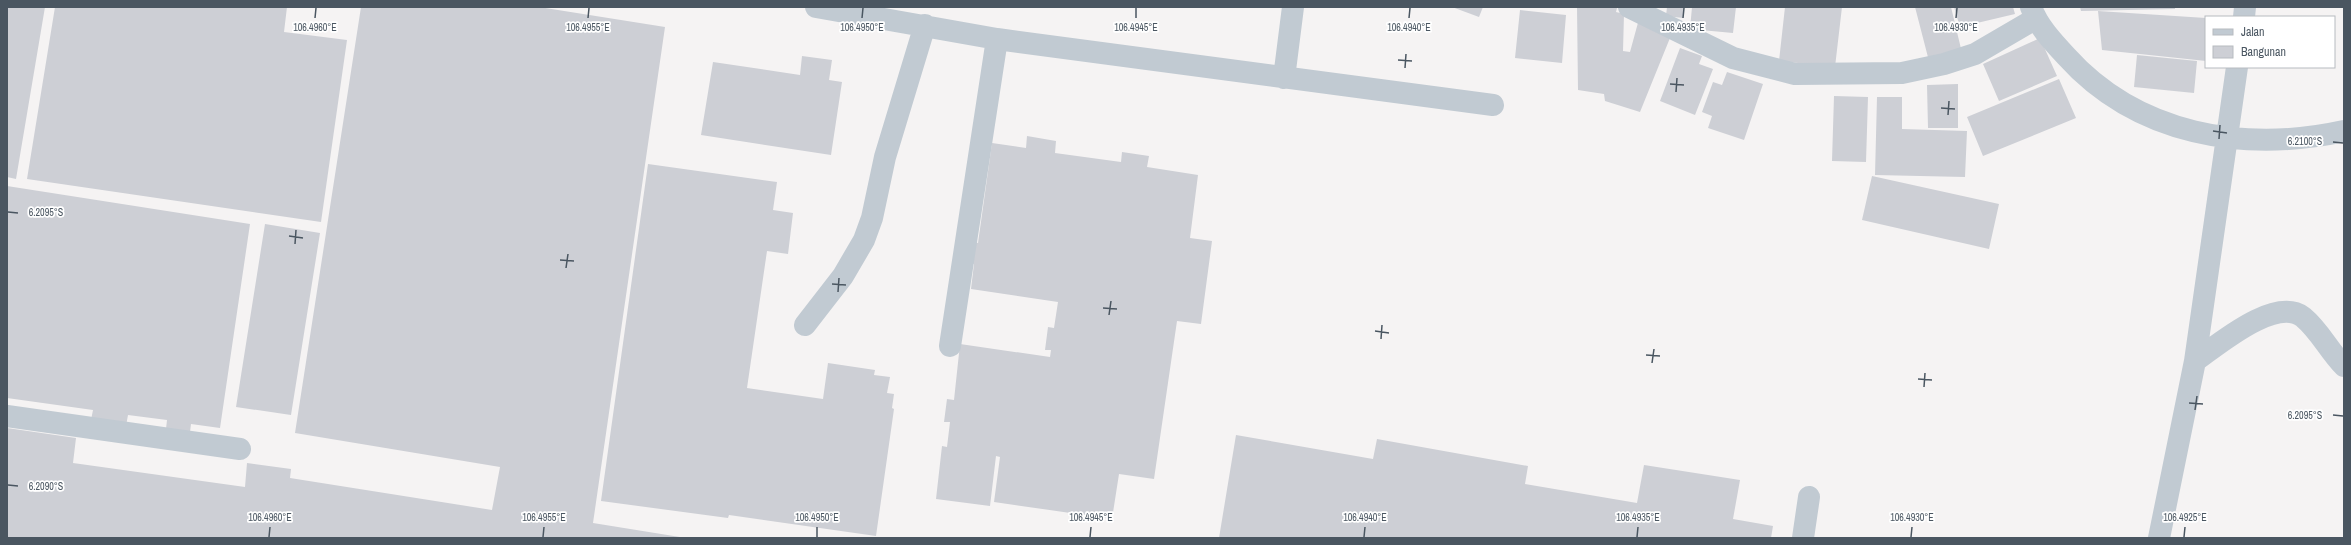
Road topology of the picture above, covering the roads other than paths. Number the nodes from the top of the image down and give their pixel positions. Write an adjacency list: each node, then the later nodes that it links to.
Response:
1 (816, 7): 5 (street)
2 (1294, 7): 8 (street)
3 (1629, 7): 4 (street)
4 (2033, 13): 11 (street)
5 (925, 25): 6 (street); 12 (street)
6 (997, 39): 8 (street); 13 (street)
7 (2237, 68): 11 (street)
8 (1284, 78): 9 (street)
9 (1493, 104)
10 (2344, 131): 11 (street)
11 (2228, 139): 14 (street)
12 (805, 325)
13 (950, 346)
14 (2196, 361): 15 (street); 20 (street)
15 (2344, 366)
16 (7, 416): 17 (street)
17 (240, 449)
18 (1809, 497): 19 (street)
19 (1802, 538)
20 (2159, 538)

